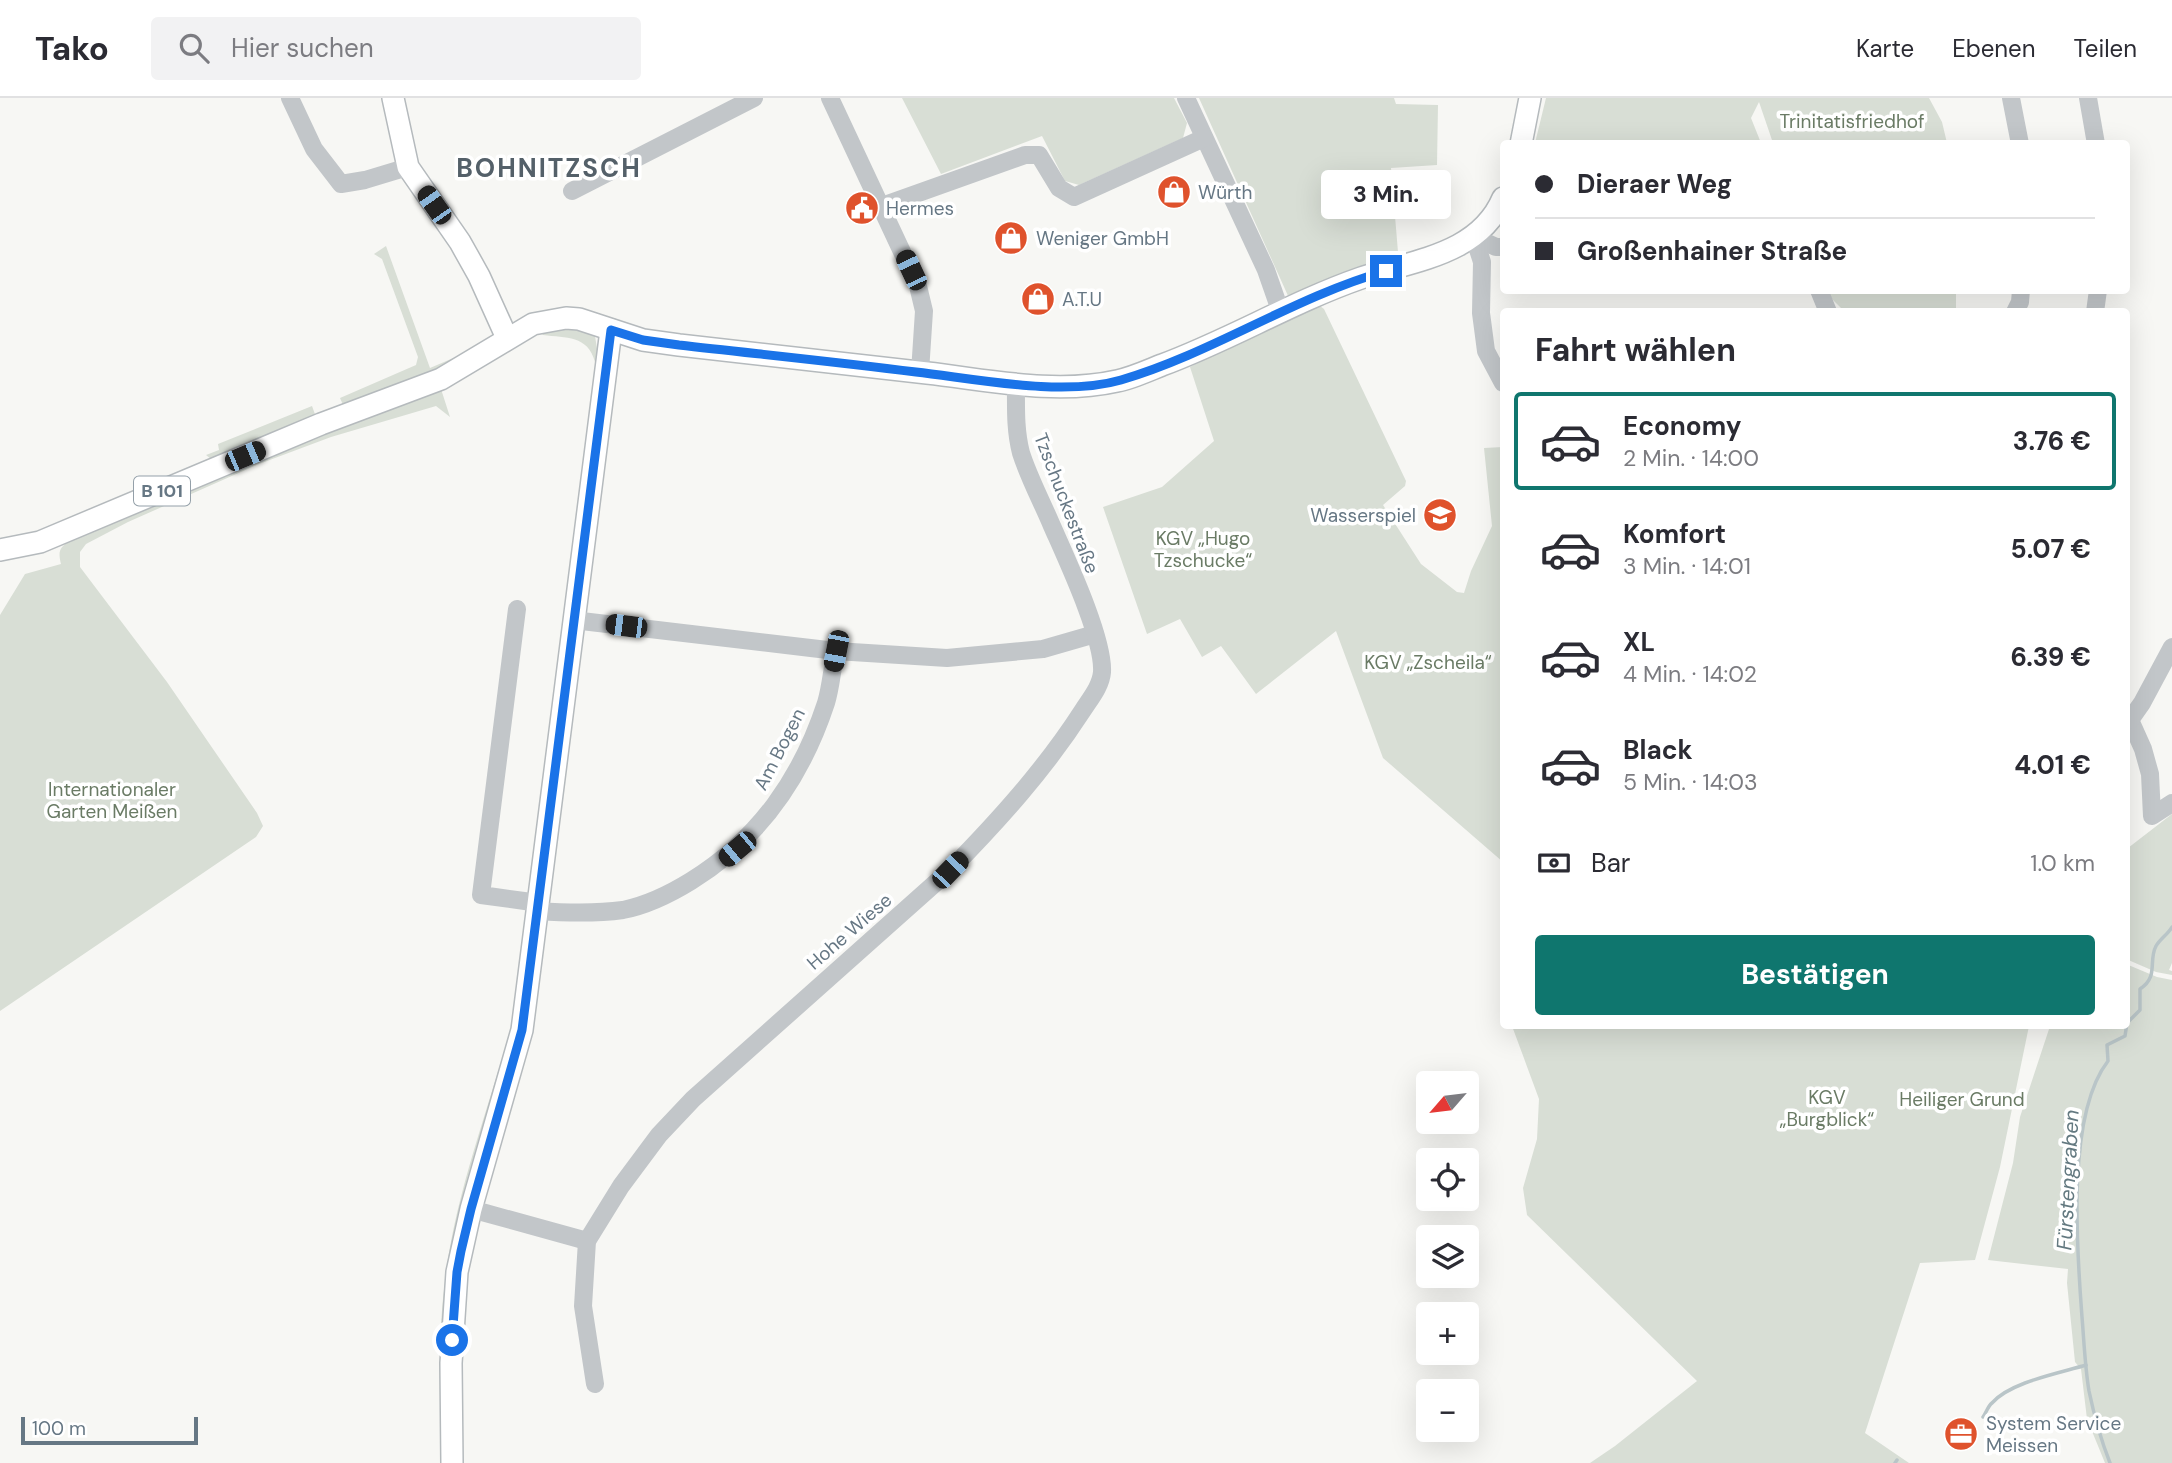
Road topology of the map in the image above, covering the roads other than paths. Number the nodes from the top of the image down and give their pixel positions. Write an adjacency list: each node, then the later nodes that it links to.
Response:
1 (290, 98): 13 (street)
2 (393, 98): 13 (main road)
3 (754, 98): 14 (street)
4 (830, 98): 15 (street)
5 (1186, 98): 9 (street)
6 (1530, 98): 10 (main road)
7 (2011, 98): 11 (street)
8 (2088, 98): 12 (street)
9 (1204, 138): 15 (street); 19 (street)
10 (1522, 140)
11 (2019, 140)
12 (2095, 140)
13 (408, 167): 21 (main road)
14 (572, 191)
15 (881, 205): 24 (street)
16 (1500, 206): 17 (main road, B 101)
17 (1474, 237): 18 (street); 19 (main road, B 101); 22 (street)
18 (1500, 247)
19 (1281, 313): 25 (main road, B 101)
20 (611, 330): 21 (main road, B 101); 24 (main road, B 101); 28 (main road)
21 (507, 338): 26 (main road, B 101)
22 (1495, 350): 23 (street)
23 (1500, 371)
24 (920, 372): 25 (main road, B 101)
25 (1016, 384): 29 (street, Tzschuckestraße)
26 (0, 550)
27 (517, 609): 35 (street, Am Bogen)
28 (573, 620): 31 (street); 35 (main road)
29 (1095, 634): 31 (street); 37 (street, Hohe Wiese)
30 (2172, 647): 32 (street)
31 (836, 651): 35 (street, Am Bogen)
32 (2130, 717)
33 (2130, 724): 34 (street)
34 (2172, 803)
35 (539, 907): 36 (main road)
36 (471, 1209): 37 (street); 39 (main road)
37 (587, 1241): 38 (street, Hohe Wiese)
38 (595, 1384)
39 (452, 1463)

